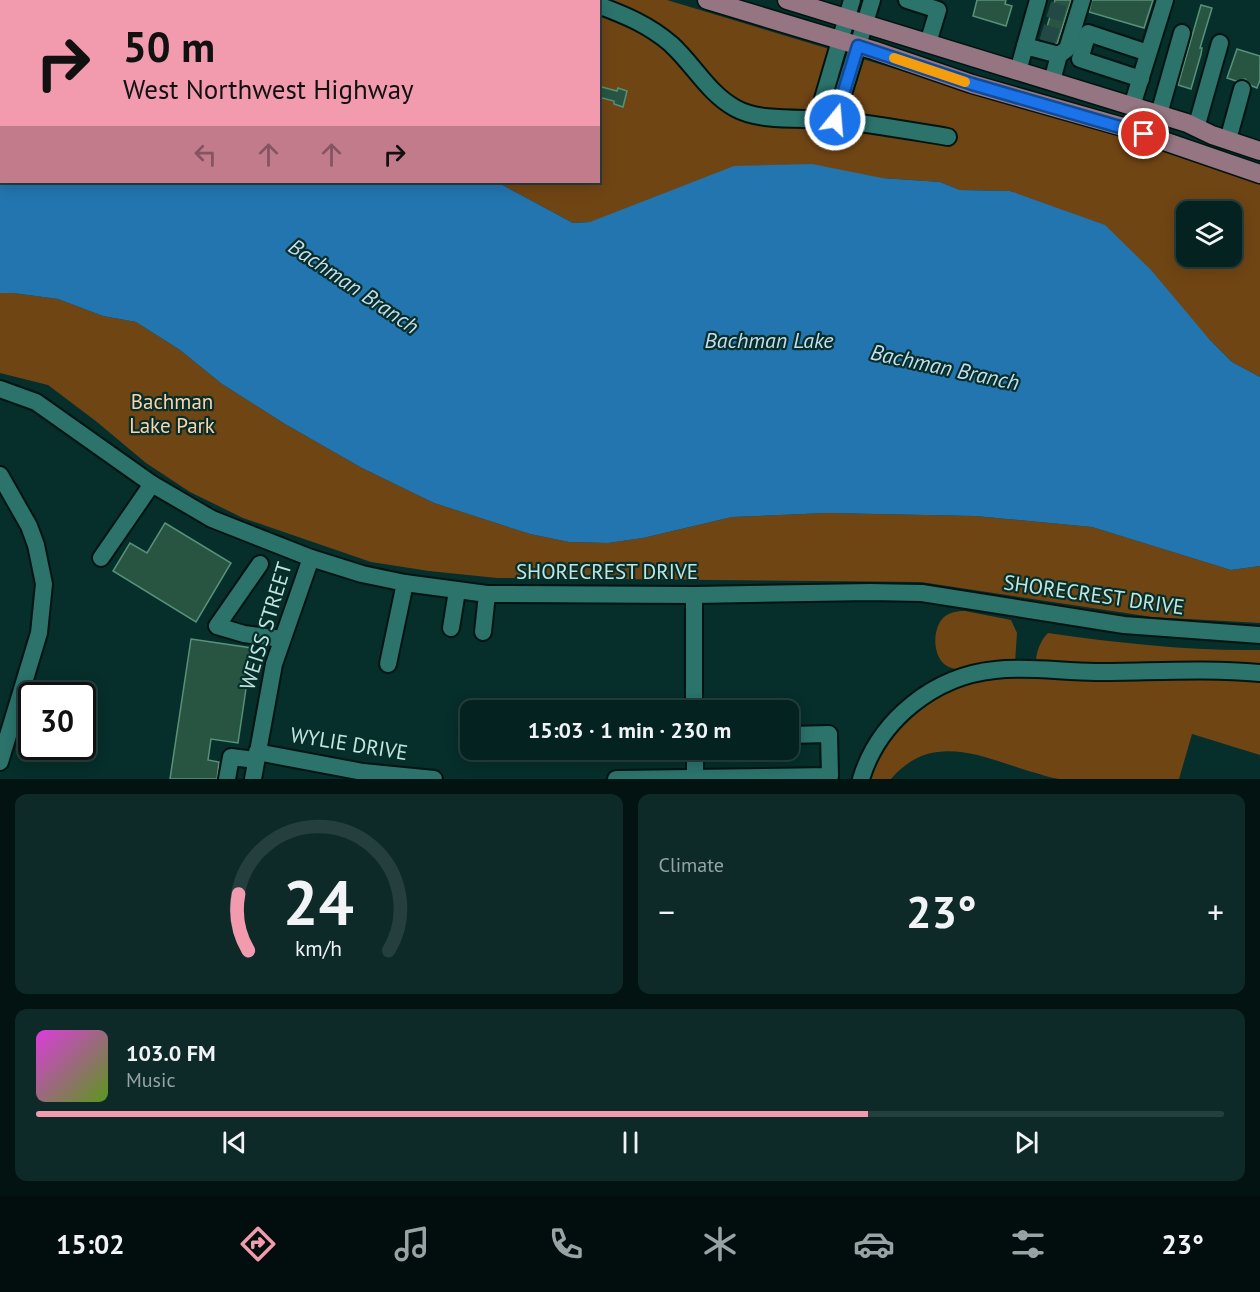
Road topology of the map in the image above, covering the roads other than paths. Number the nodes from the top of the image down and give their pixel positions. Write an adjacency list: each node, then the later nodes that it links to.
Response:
1 (706, 0): 13 (main road)
2 (787, 0): 10 (main road)
3 (852, 0): 10 (street)
4 (873, 0): 11 (street)
5 (907, 0): 14 (street)
6 (1038, 0): 16 (street)
7 (1082, 0): 17 (street)
8 (1165, 0): 18 (street)
9 (600, 6): 26 (street)
10 (847, 18): 11 (main road); 13 (street)
11 (865, 23): 13 (street); 14 (main road)
12 (1182, 33): 25 (street)
13 (849, 43): 22 (main road); 26 (street); 27 (street)
14 (928, 43): 19 (main road)
15 (1220, 43): 28 (street)
16 (1025, 45): 17 (street); 19 (street)
17 (1050, 50): 21 (street)
18 (1148, 53): 20 (street); 20 (street)
19 (1018, 71): 21 (main road)
20 (1141, 79): 24 (street)
21 (1052, 81): 22 (main road); 24 (main road)
22 (972, 84): 29 (main road)
23 (1242, 89): 31 (street)
24 (1132, 106): 25 (main road)
25 (1158, 114): 28 (main road)
26 (817, 119): 27 (street)
27 (835, 120): 30 (street)
28 (1191, 125): 29 (main road); 31 (main road)
29 (1123, 127): 33 (main road)
30 (948, 136)
31 (1228, 140): 32 (main road)
32 (1260, 151)
33 (1260, 174)
34 (0, 389): 36 (street, SHORECREST DRIVE)
35 (0, 475): 54 (street)
36 (152, 484): 37 (street); 38 (street, SHORECREST DRIVE)
37 (101, 558)
38 (311, 558): 40 (street, SHORECREST DRIVE); 47 (street, WEISS STREET)
39 (260, 564): 47 (street)
40 (405, 583): 41 (street, SHORECREST DRIVE); 48 (street)
41 (457, 591): 42 (street, SHORECREST DRIVE); 44 (street)
42 (487, 594): 43 (street, SHORECREST DRIVE); 45 (street)
43 (694, 595): 46 (street, SHORECREST DRIVE); 50 (street)
44 (451, 628)
45 (483, 632)
46 (1260, 635)
47 (282, 639): 52 (street, WEISS STREET)
48 (388, 664)
49 (1260, 673): 60 (street)
50 (694, 700)
51 (799, 735): 55 (street)
52 (257, 756): 56 (street, WYLIE DRIVE); 57 (street, WEISS STREET); 58 (street, WYLIE DRIVE)
53 (695, 760): 55 (street)
54 (0, 762)
55 (695, 778): 59 (street)
56 (227, 779)
57 (253, 779)
58 (434, 779)
59 (616, 779)
60 (861, 779)

